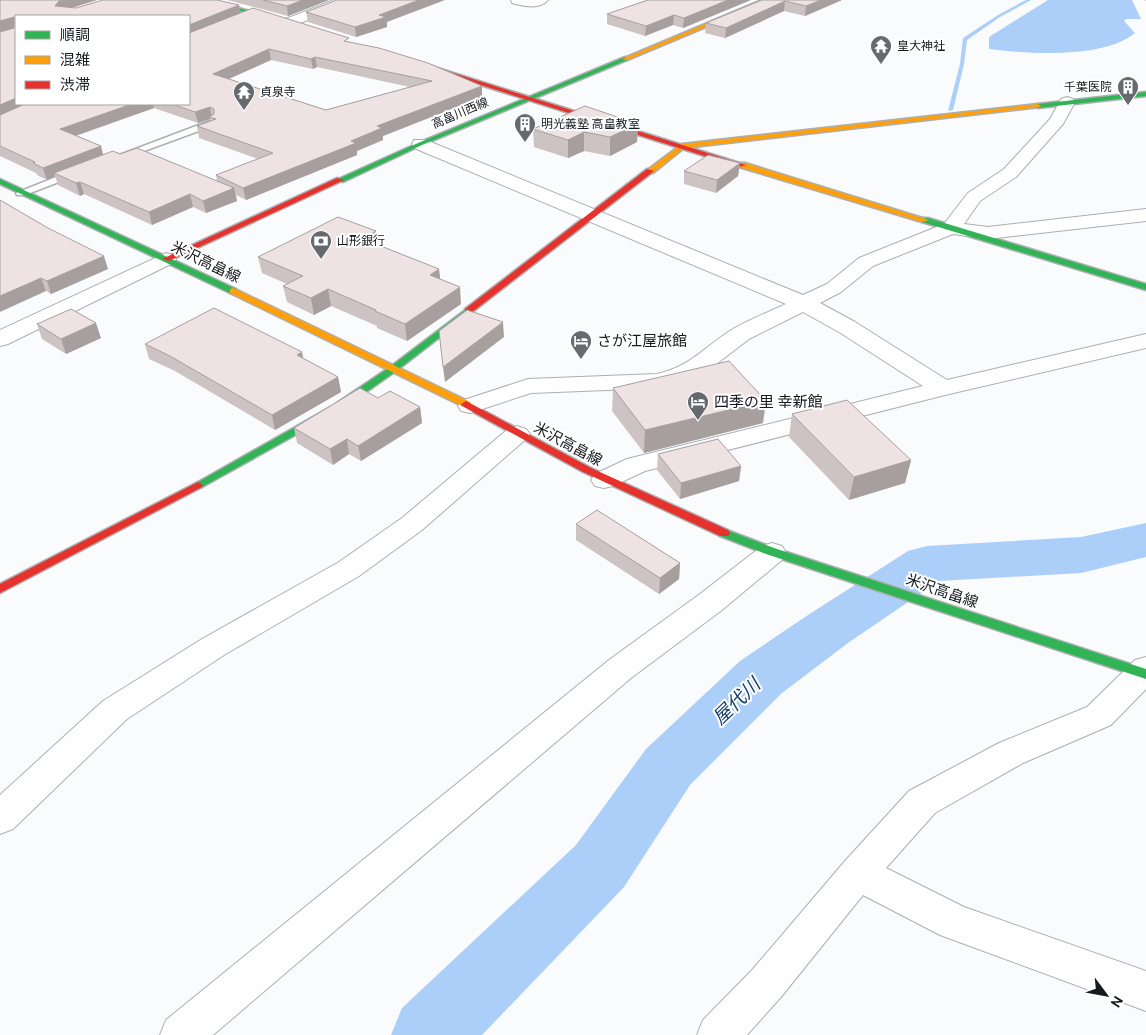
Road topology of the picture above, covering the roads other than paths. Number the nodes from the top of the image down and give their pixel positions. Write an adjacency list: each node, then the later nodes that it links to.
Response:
1 (204, 0): 6 (street)
2 (346, 0): 8 (street)
3 (517, 0): 4 (street)
4 (542, 0)
5 (767, 0): 12 (street, 高畠川西線)
6 (258, 13): 7 (lane); 8 (street)
7 (240, 20)
8 (288, 23): 9 (street)
9 (307, 29)
10 (418, 64): 12 (street)
11 (1146, 94): 13 (street)
12 (528, 99): 15 (street, 高畠川西線); 16 (street)
13 (1067, 102): 16 (street); 23 (street)
14 (212, 123): 17 (lane)
15 (420, 144): 21 (street); 24 (street, 高畠川西線)
16 (682, 146): 21 (street); 23 (street)
17 (112, 159)
18 (85, 169): 20 (lane)
19 (0, 181): 20 (street, 米沢高畠線)
20 (21, 193): 24 (street, 米沢高畠線)
21 (591, 215): 26 (street); 29 (street)
22 (1146, 215): 23 (street)
23 (951, 228): 25 (street); 26 (street)
24 (166, 259): 27 (street); 29 (street, 米沢高畠線)
25 (1146, 287)
26 (803, 303): 30 (street); 31 (street)
27 (0, 339)
28 (1146, 341): 30 (street)
29 (393, 369): 31 (street, 米沢高畠線); 35 (street)
30 (943, 388): 33 (street)
31 (470, 406): 32 (street, 米沢高畠線)
32 (517, 434): 33 (street, 米沢高畠線); 37 (street)
33 (604, 480): 34 (street, 米沢高畠線)
34 (772, 553): 36 (street, 米沢高畠線); 40 (street)
35 (0, 589)
36 (1144, 672): 38 (street)
37 (0, 818)
38 (858, 873): 39 (street); 41 (street)
39 (1146, 991)
40 (181, 1035)
41 (718, 1035)

